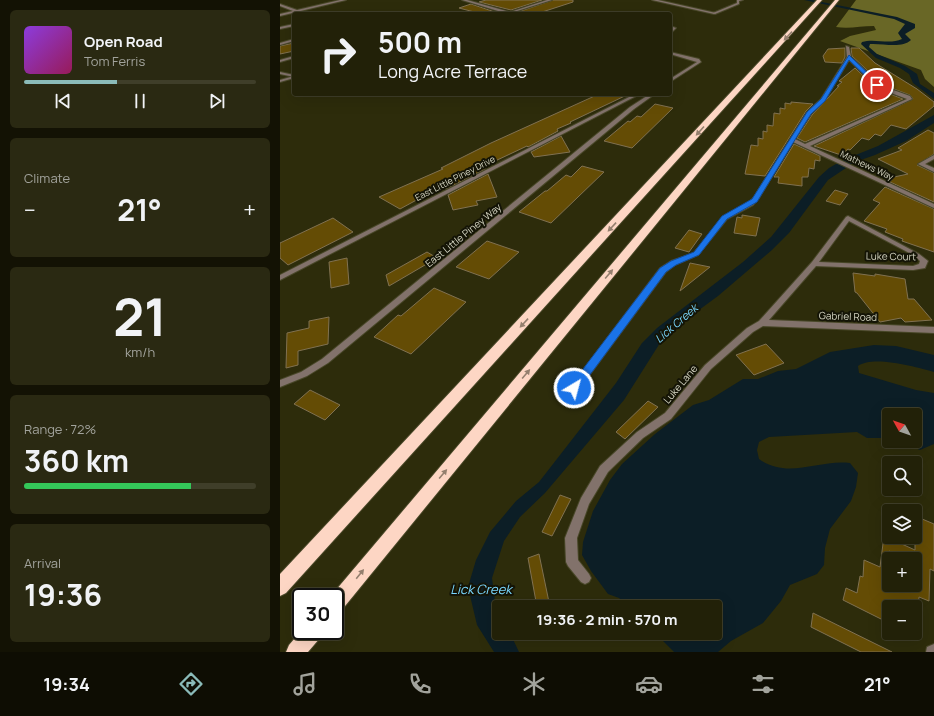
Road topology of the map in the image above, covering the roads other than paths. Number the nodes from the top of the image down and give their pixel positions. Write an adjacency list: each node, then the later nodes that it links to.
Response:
1 (344, 0): 9 (street)
2 (464, 0): 11 (street)
3 (550, 0): 11 (street)
4 (654, 0): 12 (street)
5 (742, 0): 12 (lane)
6 (837, 0): 46 (highway, one-way to 6)
7 (817, 3): 45 (highway, one-way to 45)
8 (280, 5): 9 (street)
9 (296, 11): 10 (street); 13 (street)
10 (299, 12)
11 (510, 12)
12 (714, 13)
13 (280, 15)
14 (292, 25): 15 (lane)
15 (280, 28)
16 (292, 41): 17 (street)
17 (280, 44)
18 (847, 47): 20 (street)
19 (672, 53): 26 (street)
20 (849, 57): 32 (street); 33 (street)
21 (292, 58): 22 (lane)
22 (280, 61)
23 (280, 73): 24 (lane)
24 (292, 76)
25 (292, 77): 27 (street)
26 (672, 79)
27 (280, 81)
28 (634, 96): 30 (street, East Little Piney Drive)
29 (650, 96): 31 (street, East Little Piney Way)
30 (617, 105): 31 (street); 39 (street, East Little Piney Drive)
31 (632, 108): 42 (street, East Little Piney Way)
32 (792, 140): 33 (street, Mathews Way); 43 (street)
33 (806, 146): 36 (street, Mathews Way)
34 (934, 157): 35 (street)
35 (934, 170)
36 (934, 206)
37 (848, 218): 38 (street, Luke Lane); 38 (street, Luke Court)
38 (814, 264): 40 (street, Luke Lane)
39 (280, 278)
40 (762, 323): 41 (street, Gabriel Road); 44 (street, Luke Lane)
41 (934, 330)
42 (280, 384)
43 (574, 388)
44 (584, 578)
45 (280, 587)
46 (344, 593)
47 (306, 640): 48 (highway)
48 (296, 652)

